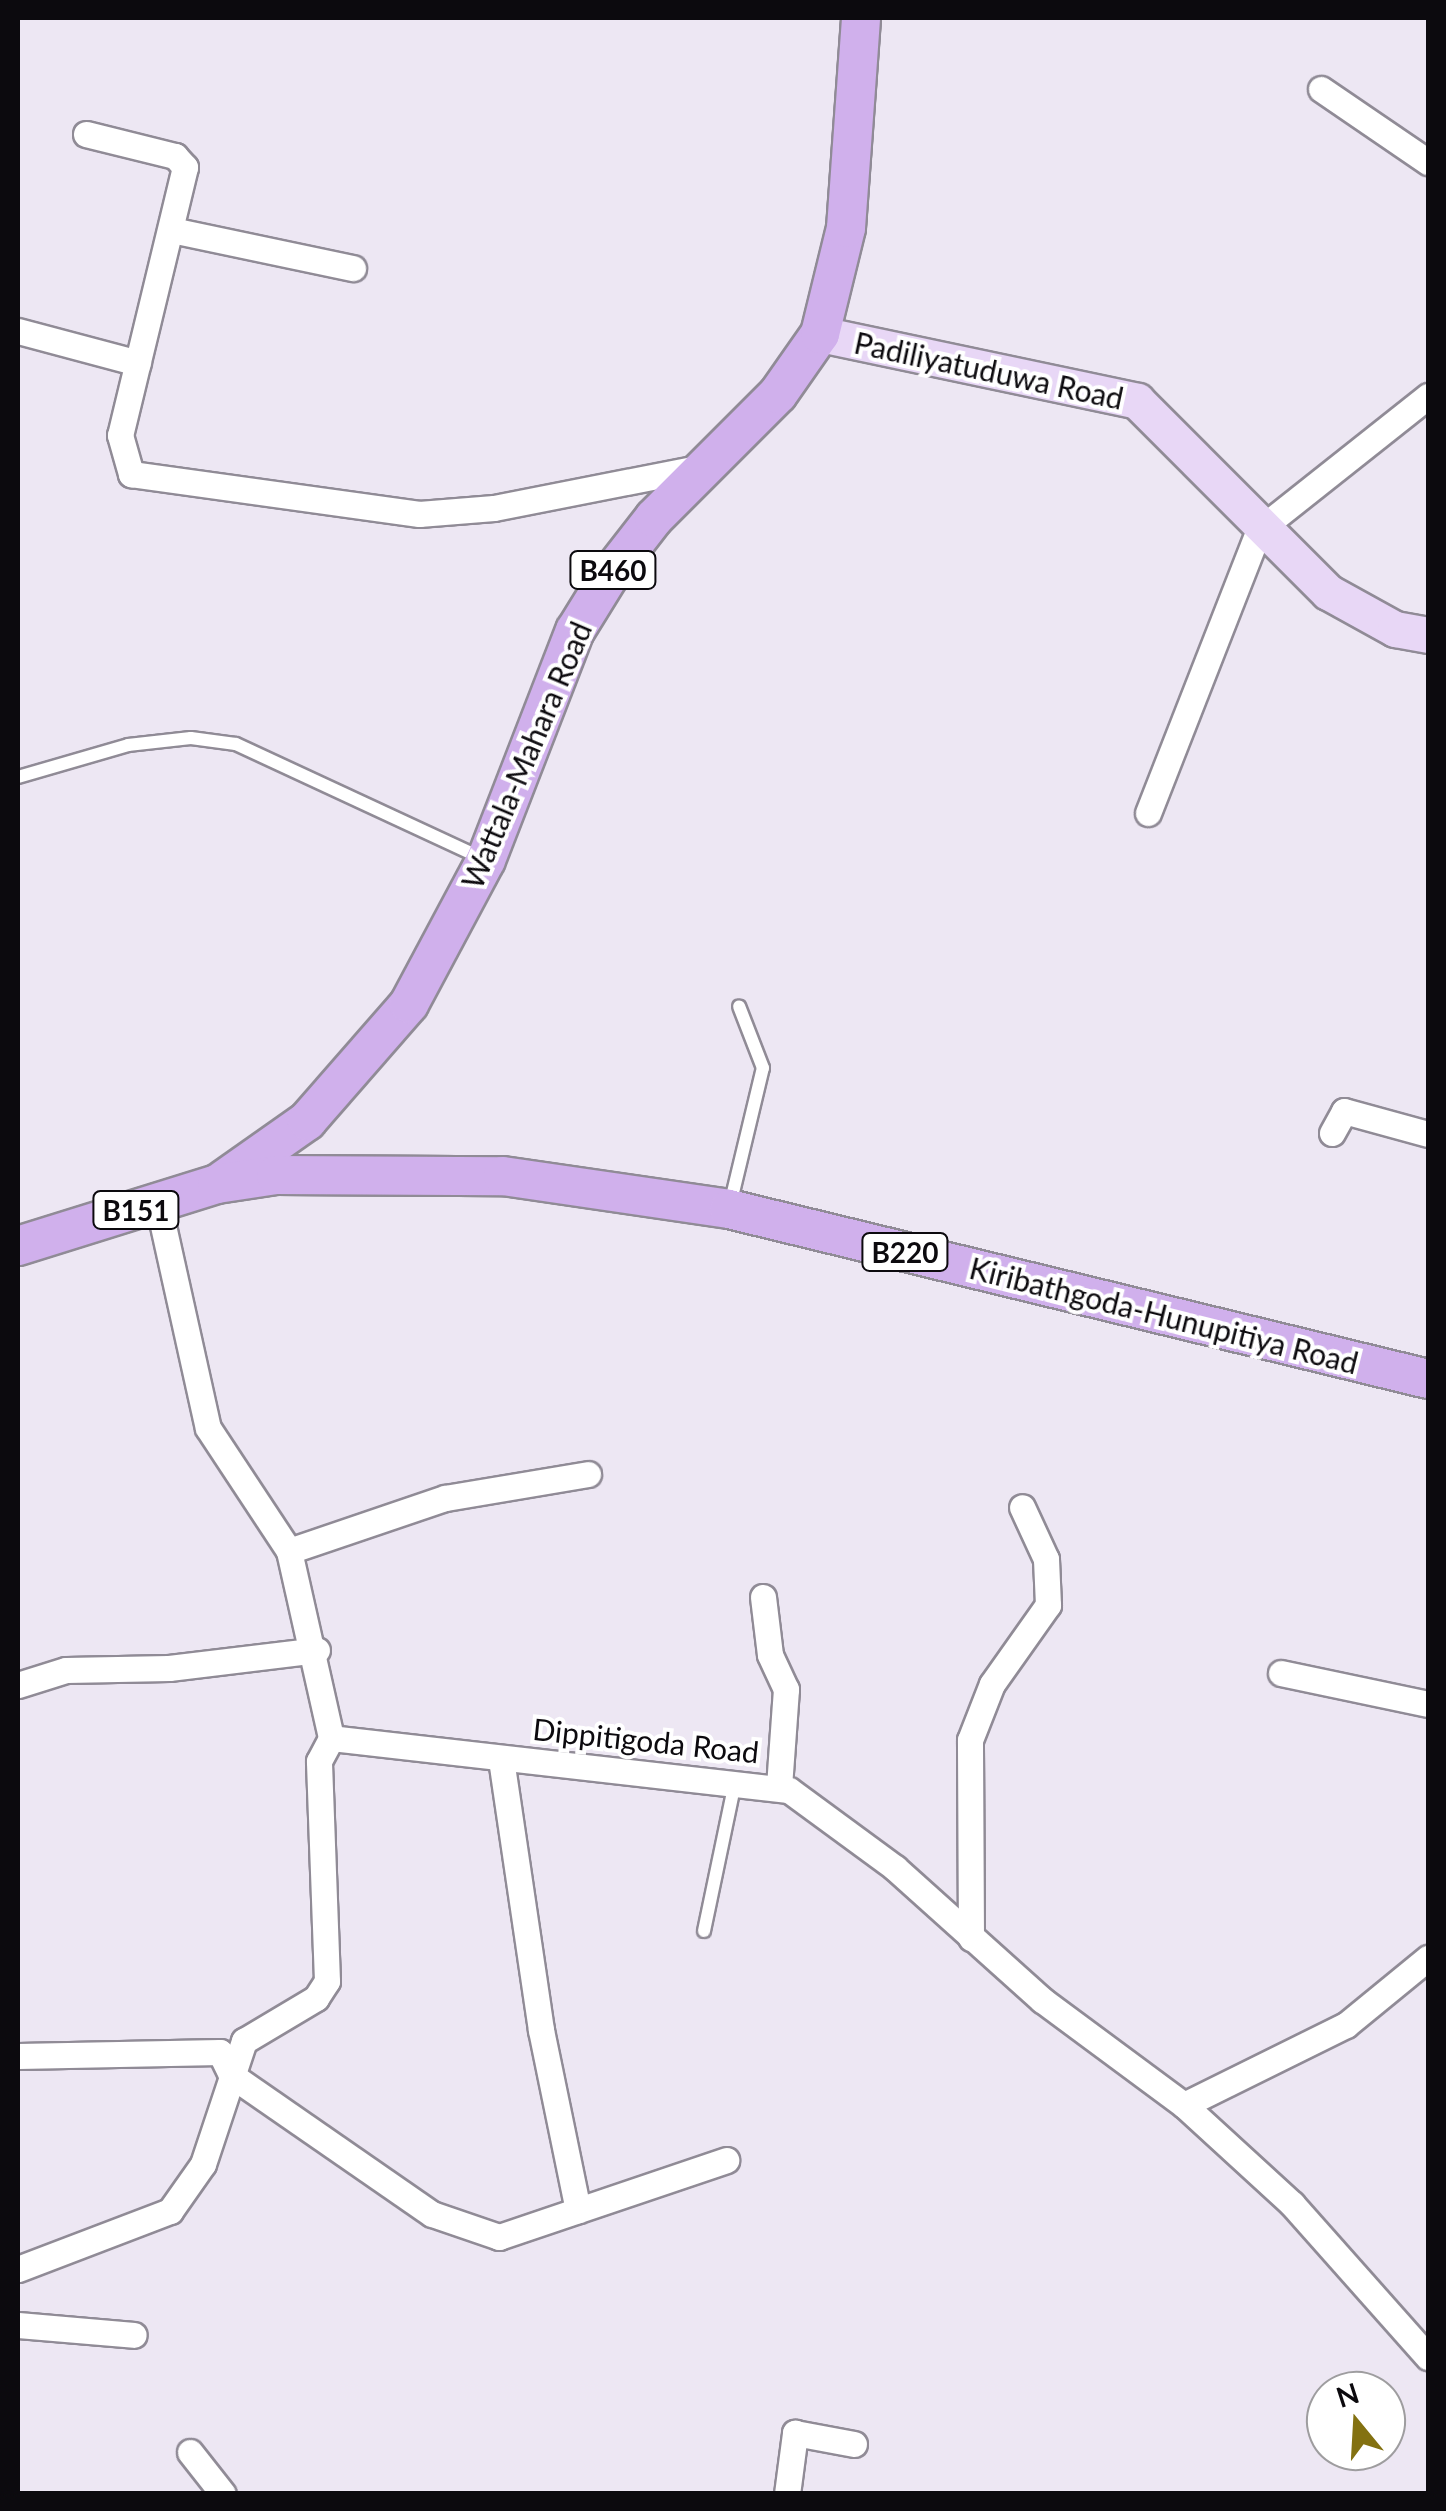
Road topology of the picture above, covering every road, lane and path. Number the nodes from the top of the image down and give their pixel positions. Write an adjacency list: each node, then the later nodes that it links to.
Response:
1 (861, 18): 8 (main road, Wattala-Mahara Road / B460)
2 (1321, 89): 4 (street)
3 (86, 134): 5 (street)
4 (1428, 162)
5 (172, 230): 6 (street); 9 (street)
6 (354, 268)
7 (18, 330): 9 (street)
8 (820, 334): 11 (main road, Wattala-Mahara Road / B460); 12 (street, Padiliyatuduwa Road)
9 (138, 362): 11 (street)
10 (1428, 396): 12 (street)
11 (709, 466): 16 (main road, Wattala-Mahara Road / B460)
12 (1259, 530): 13 (street, Padiliyatuduwa Road); 15 (street)
13 (1428, 635)
14 (18, 777): 16 (lane)
15 (1148, 813)
16 (486, 860): 20 (main road, Wattala-Mahara Road / B460)
17 (739, 1006): 22 (lane)
18 (1332, 1133): 19 (street)
19 (1428, 1134)
20 (217, 1184): 21 (main road, Kiribathgoda-Hunupitiya Road / B151); 22 (main road, Kiribathgoda-Hunupitiya Road / B220)
21 (158, 1203): 23 (main road, Kiribathgoda-Hunupitiya Road / B151); 27 (street)
22 (730, 1209): 24 (main road, Kiribathgoda-Hunupitiya Road / B220)
23 (18, 1246)
24 (1428, 1379)
25 (588, 1474): 27 (street)
26 (1022, 1507): 38 (street)
27 (289, 1551): 29 (street)
28 (763, 1598): 36 (street)
29 (317, 1650): 31 (street); 33 (street)
30 (1281, 1673): 32 (street)
31 (18, 1685)
32 (1428, 1704)
33 (330, 1738): 34 (street, Dippitigoda Road); 41 (street)
34 (501, 1759): 35 (street, Dippitigoda Road); 44 (street)
35 (736, 1778): 36 (street, Dippitigoda Road); 37 (lane)
36 (779, 1787): 38 (street, Dippitigoda Road)
37 (704, 1932)
38 (971, 1938): 42 (street, Dippitigoda Road)
39 (1424, 1970): 42 (street)
40 (18, 2056): 41 (street)
41 (230, 2076): 44 (street); 45 (street)
42 (1184, 2106): 48 (street, Dippitigoda Road)
43 (726, 2160): 44 (street)
44 (578, 2210)
45 (18, 2269)
46 (18, 2325): 47 (street)
47 (134, 2334)
48 (1428, 2357)
49 (854, 2444): 52 (street)
50 (190, 2452): 51 (street)
51 (220, 2492)
52 (786, 2494)

